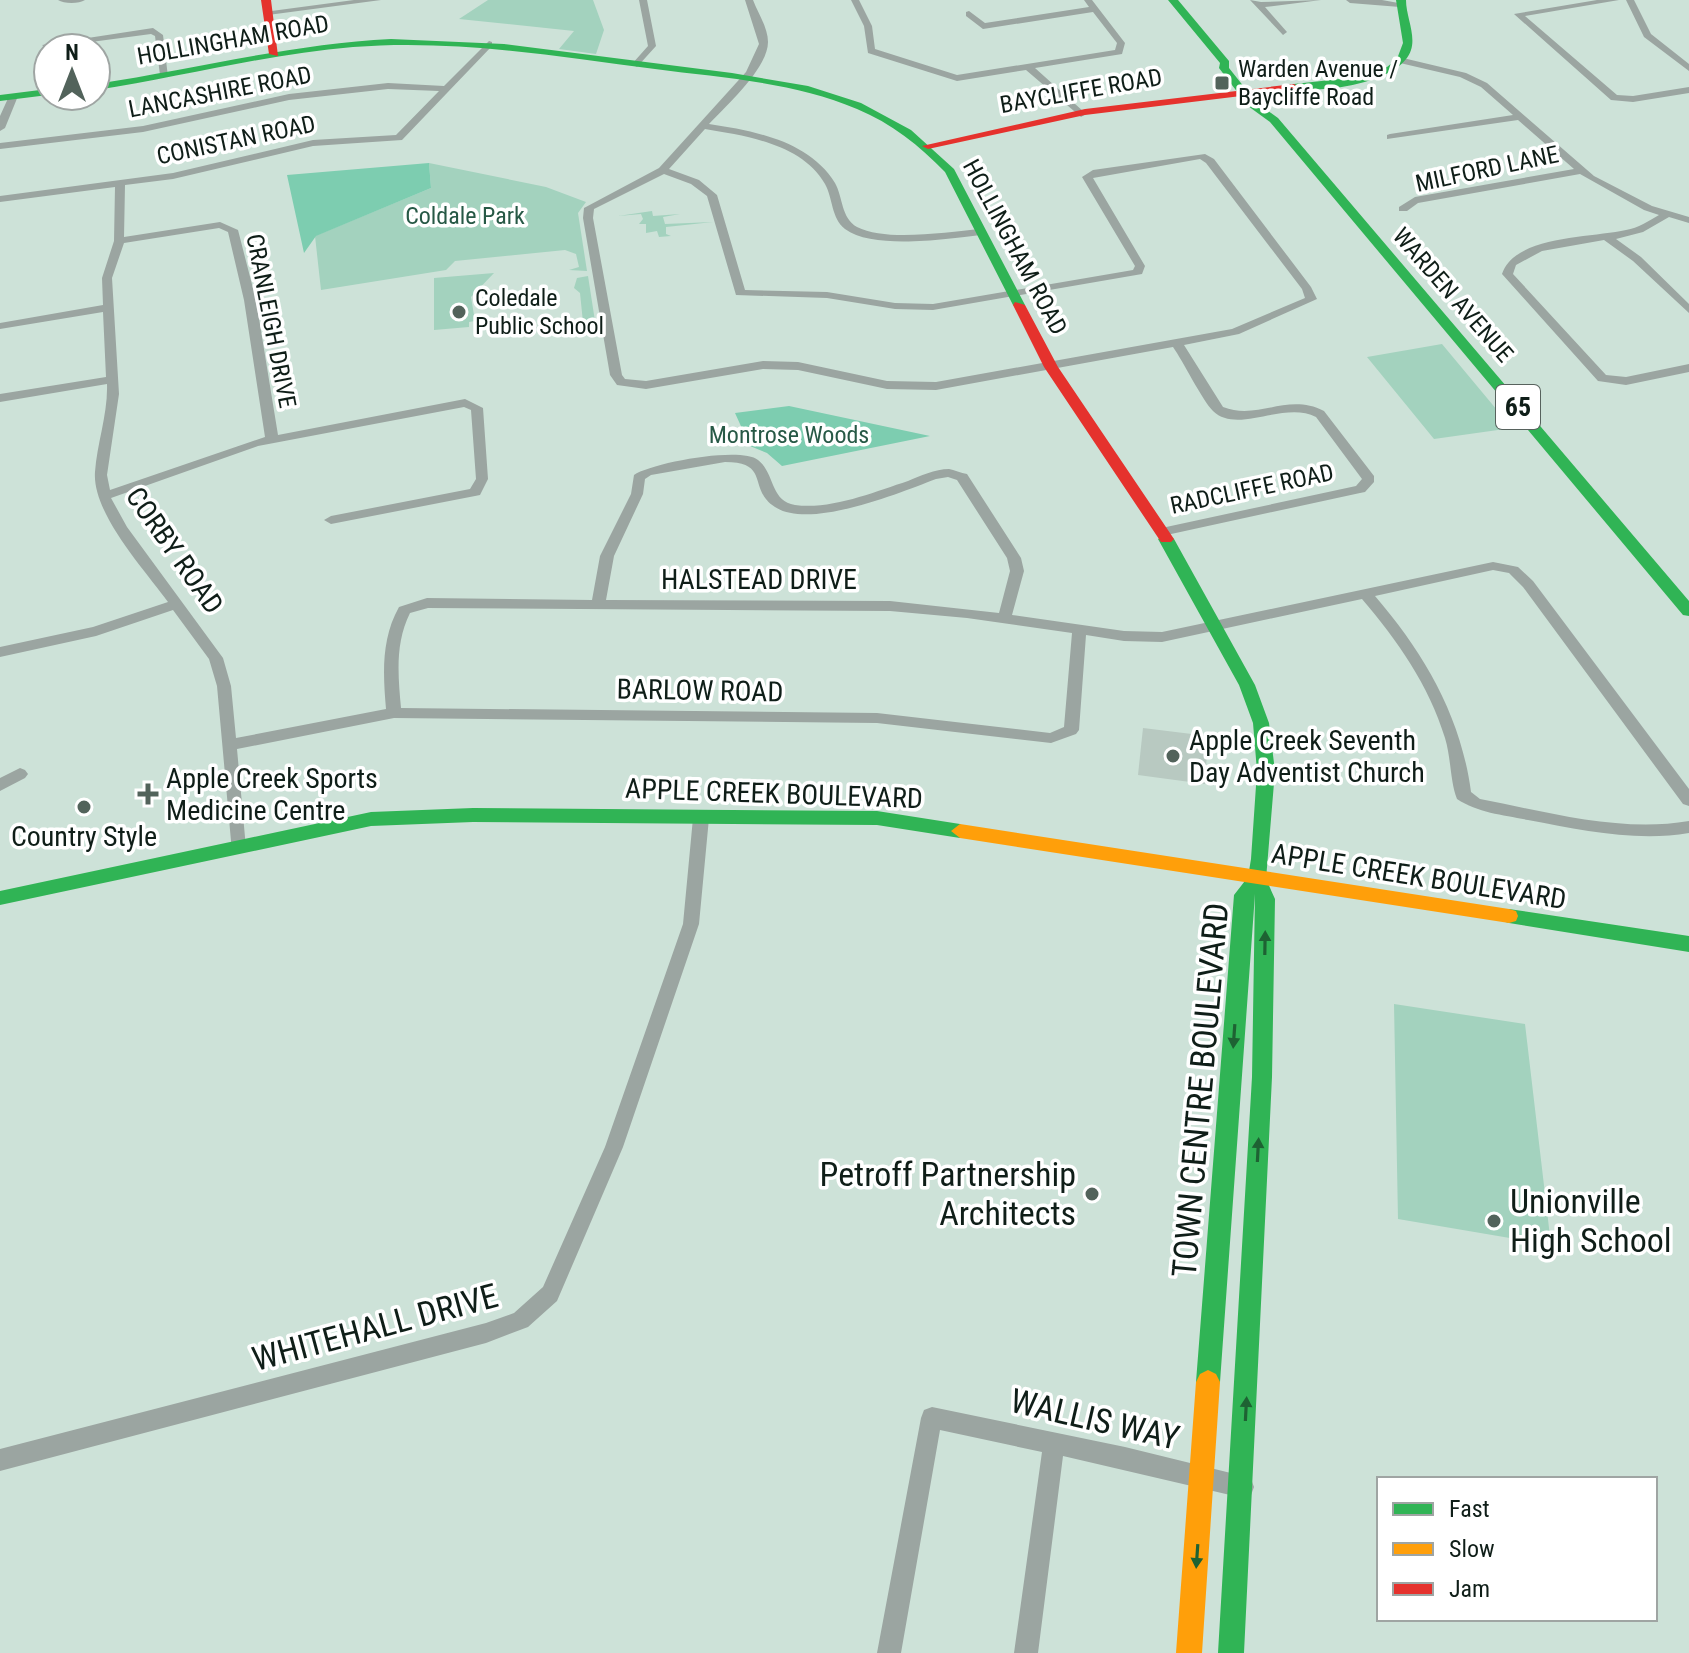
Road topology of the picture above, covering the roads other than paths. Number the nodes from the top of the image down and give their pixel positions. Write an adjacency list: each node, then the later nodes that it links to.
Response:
1 (62, 0): 2 (street)
2 (81, 0)
3 (377, 0): 15 (street)
4 (643, 0): 23 (street)
5 (749, 0): 27 (street)
6 (855, 0): 24 (street)
7 (1088, 0): 16 (street)
8 (1173, 0): 31 (main road, WARDEN AVENUE / 65)
9 (1317, 0): 13 (street)
10 (1350, 0): 14 (street)
11 (1615, 0): 30 (street)
12 (1630, 0): 25 (street)
13 (1256, 2): 18 (street)
14 (1401, 2): 22 (main road)
15 (267, 6): 21 (main road)
16 (1095, 9): 17 (street); 24 (street)
17 (969, 14)
18 (1283, 32)
19 (112, 36): 26 (street)
20 (489, 44): 21 (main road, HOLLINGHAM ROAD); 23 (main road, HOLLINGHAM ROAD); 29 (street, CONISTAN ROAD)
21 (274, 54): 26 (main road, HOLLINGHAM ROAD)
22 (1403, 61): 31 (main road, BAYCLIFFE ROAD); 35 (street)
23 (637, 64): 27 (main road, HOLLINGHAM ROAD)
24 (1028, 67): 34 (street)
25 (1689, 68)
26 (165, 75): 28 (main road, HOLLINGHAM ROAD)
27 (745, 78): 36 (street); 40 (main road, HOLLINGHAM ROAD)
28 (112, 84)
29 (448, 89): 39 (street, LANCASHIRE ROAD); 43 (street, CONISTAN ROAD)
30 (1689, 90)
31 (1250, 91): 34 (main road, BAYCLIFFE ROAD); 67 (main road, WARDEN AVENUE / 65)
32 (32, 94): 33 (main road)
33 (6, 97): 37 (street)
34 (1081, 114): 40 (main road, BAYCLIFFE ROAD)
35 (1521, 117): 38 (street); 42 (street)
36 (704, 126): 41 (street); 48 (street)
37 (0, 128)
38 (1390, 137)
39 (0, 146)
40 (928, 146): 48 (main road, HOLLINGHAM ROAD)
41 (663, 170): 51 (street); 56 (street)
42 (1580, 171): 45 (street, MILFORD LANE); 46 (street)
43 (120, 184): 44 (street, CONISTAN ROAD); 50 (street, CORBY ROAD)
44 (0, 199)
45 (1403, 209)
46 (1667, 214): 47 (street); 49 (street)
47 (1689, 220)
48 (980, 232): 51 (main road, HOLLINGHAM ROAD)
49 (1607, 237): 53 (street); 57 (street)
50 (119, 241): 52 (street, CORBY ROAD); 60 (street, CRANLEIGH DRIVE)
51 (1013, 294): 55 (street); 56 (main road, HOLLINGHAM ROAD)
52 (108, 308): 54 (street); 58 (street, CORBY ROAD)
53 (1689, 310)
54 (0, 326)
55 (1177, 343): 56 (street); 63 (street, RADCLIFFE ROAD)
56 (1051, 367): 63 (main road, HOLLINGHAM ROAD)
57 (1689, 368)
58 (112, 380): 59 (street); 61 (street, CORBY ROAD)
59 (0, 398)
60 (272, 439): 61 (street); 62 (street)
61 (104, 496): 65 (street, CORBY ROAD)
62 (331, 520)
63 (1162, 532): 69 (main road, HOLLINGHAM ROAD)
64 (1366, 594): 69 (street, HALSTEAD DRIVE); 76 (street, HALSTEAD DRIVE); 78 (street)
65 (175, 604): 71 (street); 73 (street, CORBY ROAD)
66 (598, 604): 68 (street, HALSTEAD DRIVE); 68 (street); 72 (street, HALSTEAD DRIVE)
67 (1689, 611)
68 (1004, 620): 70 (street, HALSTEAD DRIVE)
69 (1217, 627): 70 (street, HALSTEAD DRIVE); 80 (main road, HOLLINGHAM ROAD)
70 (1079, 631): 72 (street, BARLOW ROAD)
71 (0, 652)
72 (394, 713): 73 (street, BARLOW ROAD)
73 (228, 745): 79 (street, CORBY ROAD)
74 (20, 774): 75 (street)
75 (0, 785)
76 (1689, 800)
77 (701, 818): 79 (main road, APPLE CREEK BOULEVARD); 80 (main road, APPLE CREEK BOULEVARD); 84 (street, WHITEHALL DRIVE)
78 (1689, 827)
79 (238, 848): 81 (main road, APPLE CREEK BOULEVARD)
80 (1257, 879): 82 (main road, APPLE CREEK BOULEVARD); 85 (main road, TOWN CENTRE BOULEVARD, one-way to 85); 86 (main road, TOWN CENTRE BOULEVARD, one-way to 80)
81 (0, 898)
82 (1689, 944)
83 (1054, 1443): 85 (street, WALLIS WAY); 87 (street, WALLIS WAY); 88 (street)
84 (0, 1460)
85 (1202, 1478): 86 (street, WALLIS WAY); 89 (main road, TOWN CENTRE BOULEVARD, one-way to 89)
86 (1243, 1487): 90 (main road, TOWN CENTRE BOULEVARD)
87 (889, 1653)
88 (1026, 1653)
89 (1189, 1653)
90 (1231, 1653)

